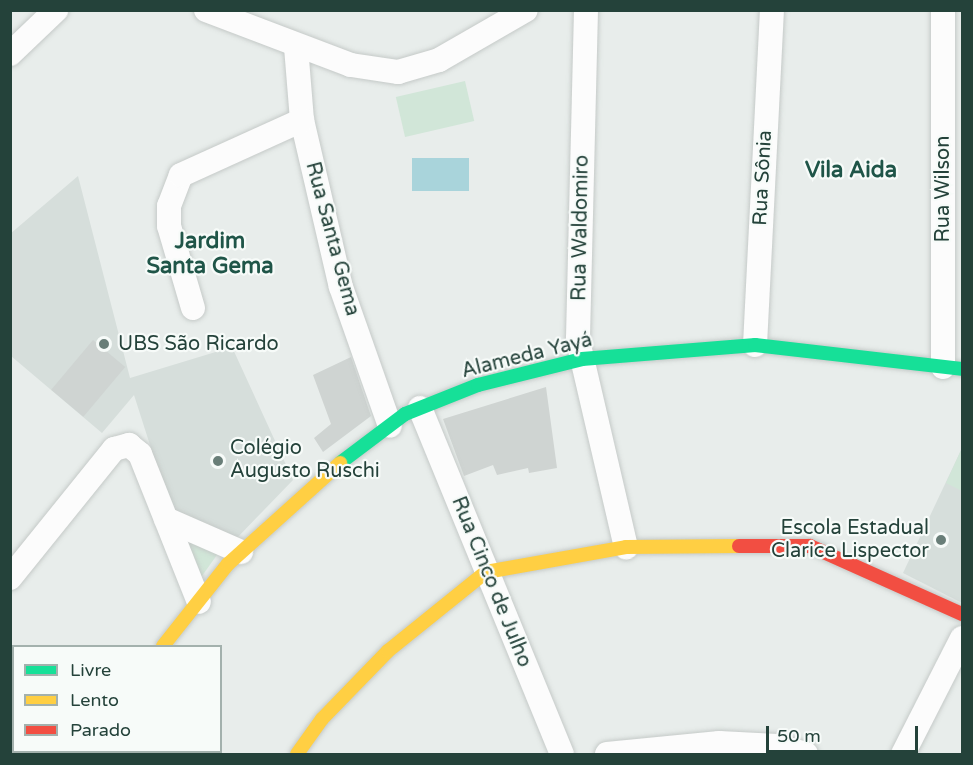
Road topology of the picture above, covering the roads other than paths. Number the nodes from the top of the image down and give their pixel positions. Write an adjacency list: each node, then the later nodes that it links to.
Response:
1 (56, 10): 7 (street)
2 (206, 10): 8 (street)
3 (526, 10): 8 (street)
4 (586, 10): 12 (street, Rua Waldomiro)
5 (772, 10): 11 (street, Rua Sônia)
6 (944, 10): 13 (street, Rua Wilson)
7 (15, 43)
8 (296, 47): 9 (street, Rua Santa Gema)
9 (302, 120): 10 (street); 15 (street, Rua Santa Gema)
10 (193, 308)
11 (755, 345): 12 (street, Alameda Yayá); 13 (street, Alameda Yayá)
12 (582, 359): 14 (street, Alameda Yayá); 17 (street, Rua Waldomiro)
13 (953, 368)
14 (420, 408): 15 (street, Alameda Yayá); 19 (street, Rua Cinco de Julho)
15 (390, 426): 18 (street, Alameda Yayá)
16 (166, 519): 18 (street); 20 (street); 21 (street)
17 (626, 547): 19 (street); 22 (street)
18 (242, 552): 21 (street, Alameda Yayá)
19 (486, 572): 25 (street); 26 (street, Rua Cinco de Julho)
20 (10, 578)
21 (199, 602): 24 (street, Alameda Yayá)
22 (963, 614)
23 (963, 638): 29 (street)
24 (164, 645)
25 (297, 754)
26 (562, 754)
27 (607, 754): 28 (street)
28 (806, 754)
29 (903, 754)

